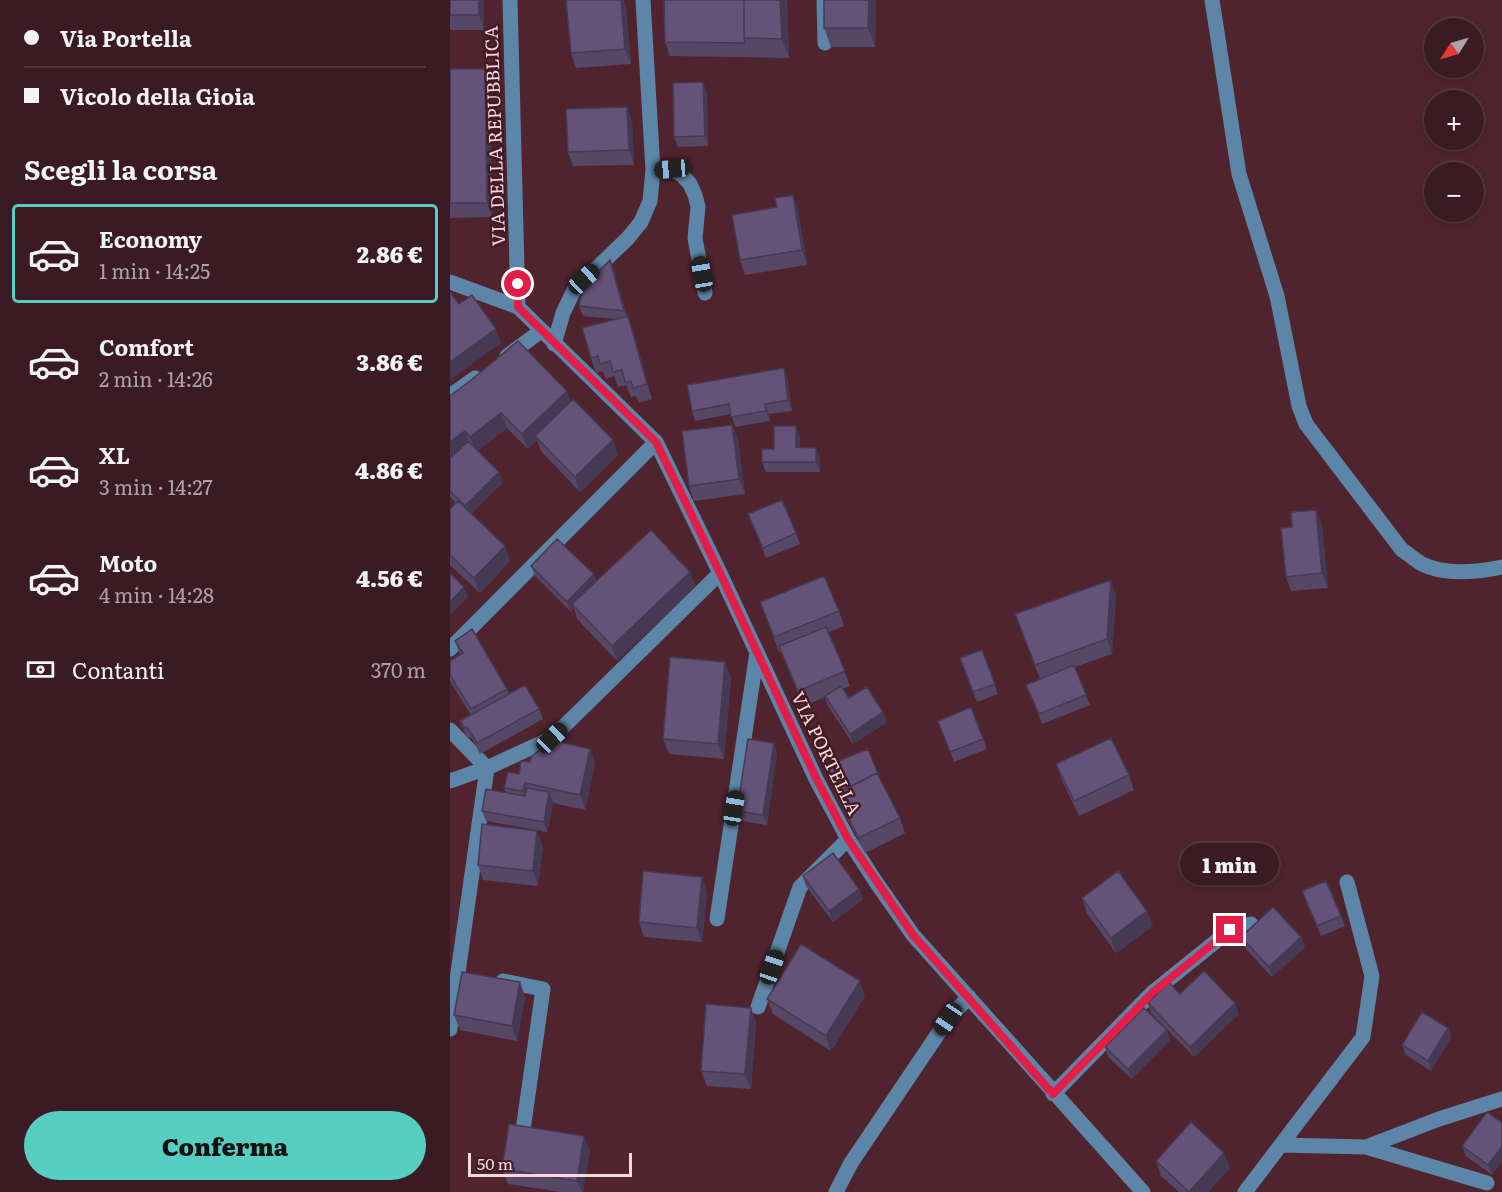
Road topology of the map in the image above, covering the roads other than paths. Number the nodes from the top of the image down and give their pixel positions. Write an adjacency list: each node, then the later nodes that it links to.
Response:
1 (510, 0): 9 (street, VIA DELLA REPUBBLICA)
2 (643, 0): 6 (street)
3 (824, 0): 5 (street)
4 (1212, 0): 14 (street)
5 (825, 43)
6 (653, 170): 8 (street); 11 (street)
7 (450, 282): 9 (street)
8 (705, 292)
9 (518, 307): 10 (street, VIA PORTELLA)
10 (541, 331): 11 (street, VIA PORTELLA); 12 (street)
11 (554, 344): 13 (street, VIA PORTELLA)
12 (450, 396)
13 (656, 442): 15 (street, VIA PORTELLA); 16 (street)
14 (1502, 567)
15 (720, 573): 17 (street, VIA PORTELLA); 19 (street)
16 (450, 649)
17 (757, 652): 21 (street, VIA PORTELLA); 23 (street)
18 (450, 730): 19 (street)
19 (487, 768): 20 (street); 25 (street)
20 (450, 781)
21 (848, 839): 27 (street, VIA PORTELLA); 28 (street)
22 (1347, 882): 33 (street)
23 (717, 919)
24 (1251, 924): 30 (street)
25 (459, 973): 29 (street)
26 (490, 979): 32 (street)
27 (969, 997): 30 (street, VIA PORTELLA); 36 (street)
28 (758, 1007)
29 (450, 1029)
30 (1053, 1094): 37 (street, VIA PORTELLA)
31 (1502, 1099): 34 (street)
32 (523, 1130)
33 (1281, 1145): 34 (street); 38 (street)
34 (1366, 1147): 35 (street)
35 (1487, 1183)
36 (836, 1192)
37 (1143, 1192)
38 (1245, 1192)

